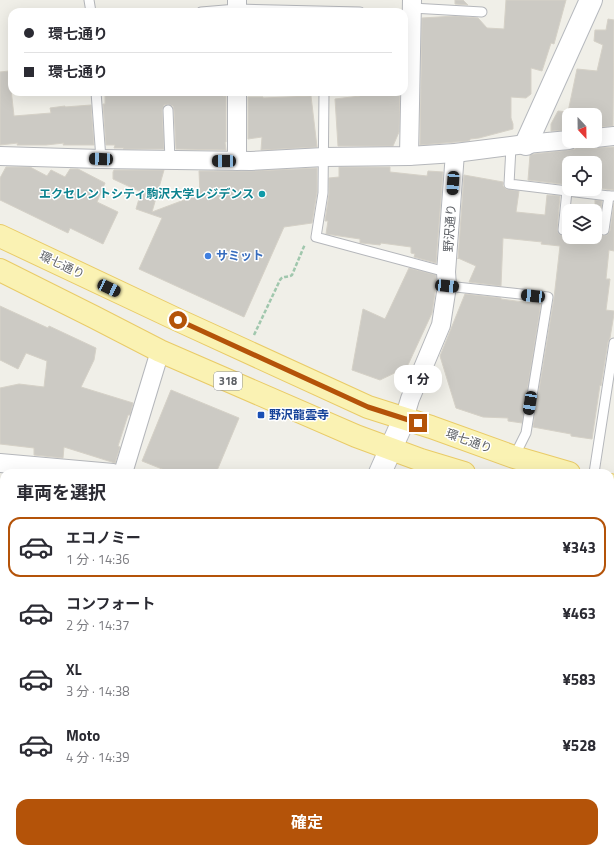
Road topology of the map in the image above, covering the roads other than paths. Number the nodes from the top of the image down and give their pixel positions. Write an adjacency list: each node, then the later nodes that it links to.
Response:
1 (591, 0): 13 (street)
2 (237, 7): 3 (lane)
3 (255, 8)
4 (410, 8): 5 (lane); 16 (street)
5 (482, 12)
6 (96, 96): 18 (lane)
7 (237, 96): 20 (street)
8 (324, 96): 17 (lane)
9 (168, 110): 19 (lane)
10 (614, 136): 11 (street)
11 (602, 137)
12 (562, 141): 13 (street)
13 (519, 146): 14 (street); 21 (lane)
14 (455, 154): 16 (street); 27 (street, 野沢通り)
15 (0, 156): 18 (street)
16 (409, 156): 17 (street)
17 (324, 157): 20 (street); 27 (lane)
18 (101, 159): 19 (street)
19 (170, 160): 20 (street)
20 (237, 161)
21 (562, 190)
22 (602, 195): 23 (lane)
23 (612, 196): 24 (lane)
24 (604, 230)
25 (0, 236): 30 (main road, 環七通り)
26 (0, 270): 29 (main road, 318)
27 (447, 279): 30 (street, 野沢通り); 32 (lane)
28 (614, 343): 39 (lane)
29 (160, 351): 31 (main road, 318); 35 (street)
30 (404, 419): 31 (street, 野沢通り); 32 (main road, 環七通り)
31 (391, 449): 36 (street, 野沢通り); 37 (main road, 318)
32 (514, 457): 38 (main road, 環七通り)
33 (0, 464): 34 (street)
34 (63, 469)
35 (124, 469)
36 (382, 469)
37 (451, 469)
38 (555, 469)
39 (595, 469)

